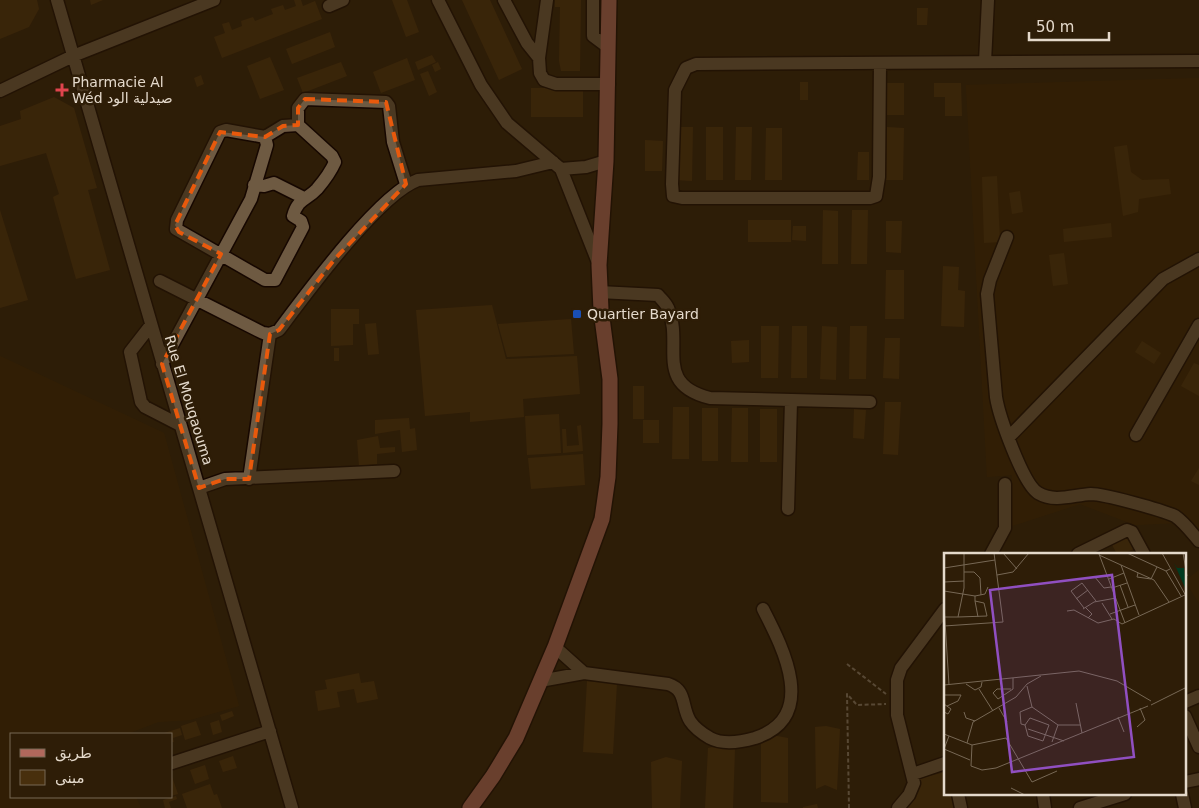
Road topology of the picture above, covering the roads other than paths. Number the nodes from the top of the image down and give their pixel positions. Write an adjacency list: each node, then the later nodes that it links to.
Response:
1 (57, 0): 12 (street, Rue El Mouqaouma)
2 (214, 0): 12 (street)
3 (343, 0): 10 (street)
4 (438, 0): 22 (street)
5 (504, 0): 13 (street)
6 (547, 0): 13 (street)
7 (593, 0): 11 (street)
8 (609, 0): 11 (main road)
9 (988, 0): 15 (street)
10 (329, 6)
11 (609, 48): 17 (main road)
12 (72, 56): 18 (street); 34 (street, Rue El Mouqaouma)
13 (539, 58): 17 (street)
14 (1199, 61): 15 (street)
15 (985, 62): 16 (street)
16 (880, 64): 16 (street)
17 (609, 84): 21 (main road)
18 (0, 91)
19 (298, 125): 20 (street); 23 (street); 25 (street)
20 (265, 137): 24 (street); 27 (street)
21 (606, 161): 22 (street); 29 (main road)
22 (557, 166): 23 (street); 29 (street)
23 (406, 184): 35 (street)
24 (254, 185): 25 (street); 27 (street)
25 (304, 198): 27 (street)
26 (1007, 237): 41 (street)
27 (221, 254): 32 (street)
28 (1199, 259): 41 (street)
29 (599, 265): 31 (main road)
30 (160, 281): 32 (street)
31 (599, 292): 37 (street); 53 (main road)
32 (196, 300): 35 (street); 36 (street)
33 (1199, 325): 40 (street)
34 (151, 326): 36 (street, Rue El Mouqaouma); 39 (street)
35 (270, 334): 43 (street)
36 (162, 364): 39 (street, Rue El Mouqaouma)
37 (791, 401): 38 (street); 46 (street)
38 (870, 402)
39 (180, 425): 45 (street, Rue El Mouqaouma)
40 (1136, 435)
41 (1009, 437): 47 (street)
42 (394, 471): 43 (street)
43 (250, 479): 45 (street)
44 (1005, 484): 48 (street)
45 (199, 488): 59 (street, Rue El Mouqaouma)
46 (788, 508)
47 (1199, 541)
48 (992, 553)
49 (1080, 553): 50 (street)
50 (1143, 553)
51 (762, 609): 54 (street)
52 (943, 618): 63 (street)
53 (555, 647): 54 (street); 55 (main road)
54 (584, 673): 55 (street)
55 (540, 681): 68 (main road)
56 (1199, 696): 57 (street)
57 (1186, 702)
58 (1186, 718): 60 (street)
59 (270, 731): 61 (street); 67 (street, Rue El Mouqaouma)
60 (1199, 747)
61 (172, 763)
62 (944, 763): 63 (street)
63 (913, 774): 69 (street)
64 (1199, 779): 65 (street)
65 (1186, 782)
66 (1120, 800): 70 (street)
67 (292, 808)
68 (470, 808)
69 (898, 808)
70 (1080, 808)

